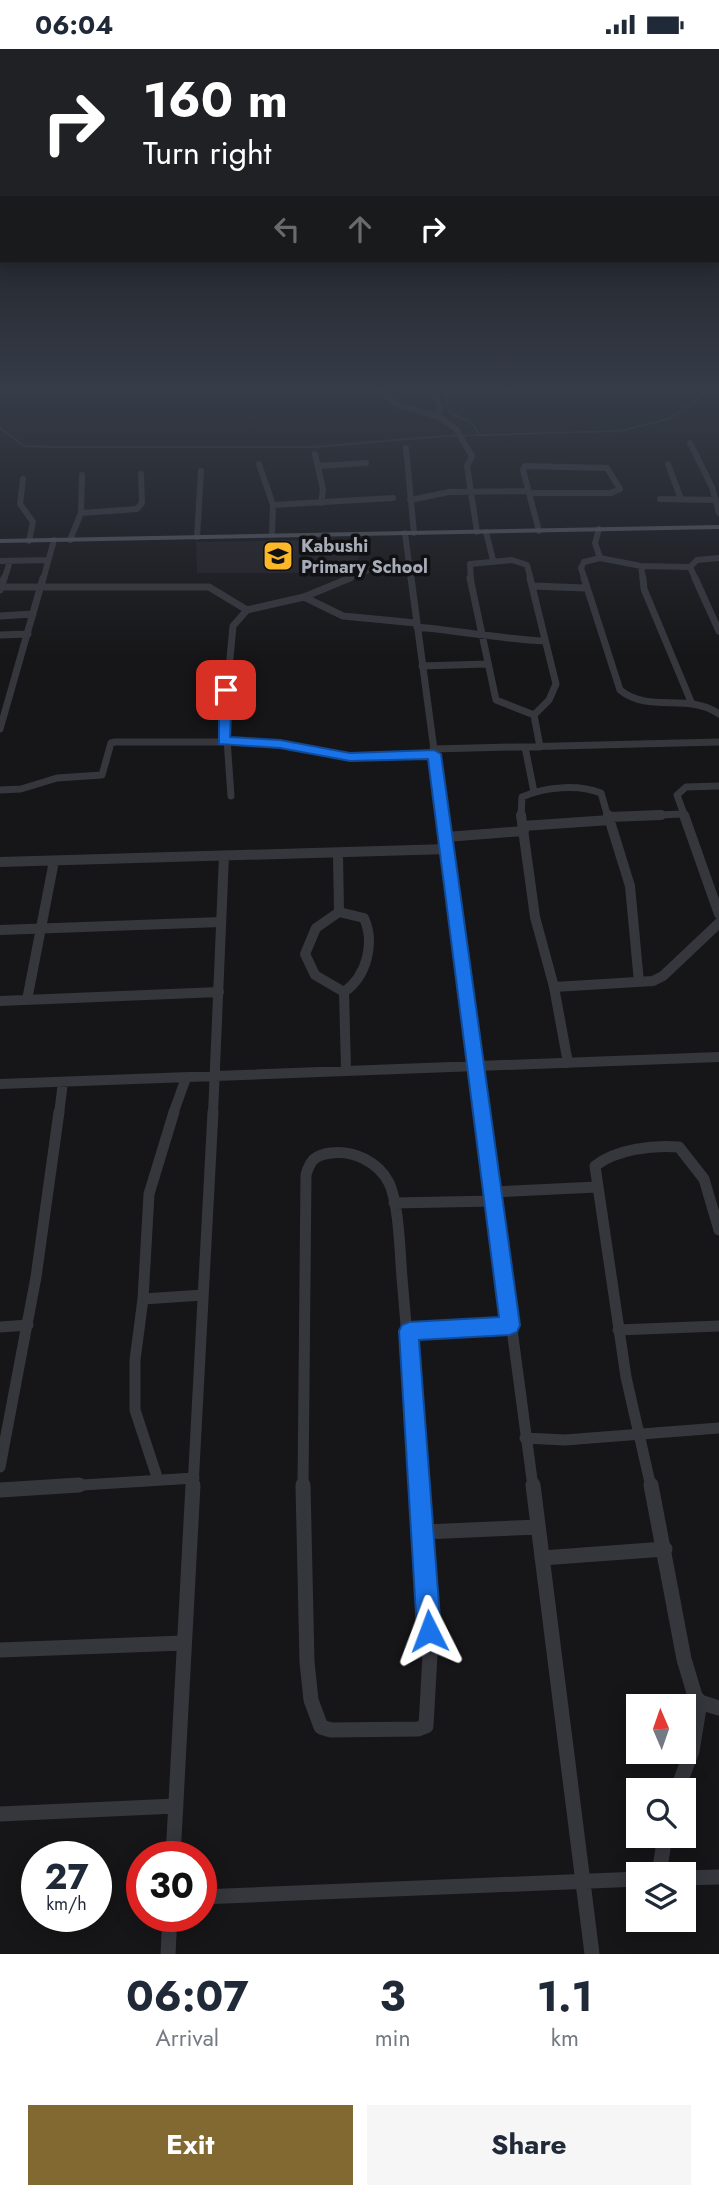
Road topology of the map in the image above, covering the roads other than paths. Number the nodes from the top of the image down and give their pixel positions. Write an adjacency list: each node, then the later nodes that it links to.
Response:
1 (23, 479): 34 (street)
2 (82, 479): 22 (street)
3 (141, 479): 22 (street)
4 (201, 479): 30 (street)
5 (263, 479): 21 (street)
6 (321, 479): 20 (street)
7 (408, 479): 18 (street)
8 (469, 479): 13 (street)
9 (526, 479): 14 (street)
10 (614, 479): 14 (street)
11 (674, 479): 17 (street)
12 (706, 479): 19 (street)
13 (471, 491): 14 (street); 18 (street); 27 (street)
14 (530, 492): 26 (street)
15 (393, 498): 20 (street)
16 (660, 499): 17 (street)
17 (681, 499): 19 (street)
18 (410, 500): 28 (street)
19 (716, 500): 23 (street)
20 (321, 503): 21 (street)
21 (273, 505): 29 (street)
22 (82, 513): 32 (street)
23 (719, 513)
24 (719, 527): 25 (main road)
25 (599, 529): 26 (main road); 35 (street)
26 (539, 531): 27 (main road)
27 (482, 532): 28 (main road); 38 (street)
28 (409, 533): 29 (main road); 42 (street)
29 (272, 535): 30 (main road)
30 (197, 537): 32 (main road)
31 (54, 540): 32 (main road); 34 (main road); 37 (street)
32 (70, 540)
33 (0, 541): 34 (main road)
34 (29, 541)
35 (600, 558): 41 (street); 45 (street)
36 (719, 558): 43 (street)
37 (48, 560): 40 (street); 47 (street)
38 (493, 560): 44 (street); 56 (street)
39 (0, 561): 40 (street)
40 (10, 561): 46 (street)
41 (640, 566): 43 (street); 60 (street)
42 (408, 567): 48 (street); 52 (street)
43 (690, 567): 53 (street)
44 (533, 586): 45 (street); 57 (street)
45 (585, 588): 60 (street)
46 (0, 589): 47 (street)
47 (40, 589): 49 (street); 50 (street)
48 (304, 597): 49 (street); 52 (street)
49 (247, 610): 64 (street)
50 (33, 614): 51 (street); 54 (street)
51 (0, 616)
52 (416, 625): 56 (street); 59 (street)
53 (718, 627)
54 (28, 634): 55 (street); 63 (street)
55 (0, 635)
56 (481, 636): 57 (street); 58 (street)
57 (545, 641): 62 (street)
58 (487, 664): 59 (street); 62 (street)
59 (422, 666): 68 (street)
60 (692, 704): 61 (street)
61 (719, 712)
62 (534, 715): 67 (street)
63 (1, 725)
64 (223, 741): 68 (street); 70 (street); 72 (street)
65 (719, 742): 67 (street)
66 (525, 747): 67 (street); 68 (street); 71 (street)
67 (540, 747)
68 (433, 752): 76 (street)
69 (719, 786): 73 (street)
70 (0, 790)
71 (534, 792): 74 (street); 75 (street)
72 (231, 796)
73 (681, 814): 74 (street); 82 (street)
74 (610, 819): 75 (street); 87 (street)
75 (523, 829): 76 (street); 88 (street)
76 (447, 843): 77 (street); 95 (street)
77 (338, 854): 78 (street); 81 (street)
78 (224, 856): 79 (street); 83 (street)
79 (54, 861): 80 (street); 85 (street)
80 (0, 862)
81 (339, 912): 90 (street); 90 (street)
82 (719, 914)
83 (221, 922): 85 (street); 89 (street)
84 (719, 923): 87 (street)
85 (43, 929): 86 (street); 91 (street)
86 (0, 930)
87 (639, 982): 88 (street)
88 (554, 987): 94 (street)
89 (219, 992): 91 (street); 97 (street)
90 (344, 992): 96 (street)
91 (27, 1000): 92 (street)
92 (0, 1001)
93 (719, 1056): 94 (street)
94 (568, 1063): 95 (street)
95 (475, 1066): 96 (street); 102 (street)
96 (346, 1069): 97 (street)
97 (215, 1076): 98 (street); 105 (street)
98 (186, 1078): 99 (street); 106 (street)
99 (63, 1082): 100 (street); 107 (street)
100 (0, 1084)
101 (597, 1187): 102 (street); 104 (street); 111 (street)
102 (494, 1196): 103 (street); 108 (street)
103 (394, 1203): 112 (street); 121 (street)
104 (719, 1230)
105 (203, 1296): 106 (street); 117 (street)
106 (143, 1299): 118 (street)
107 (27, 1325): 110 (street); 116 (street)
108 (510, 1325): 112 (street); 115 (street)
109 (719, 1326): 111 (street)
110 (0, 1327)
111 (618, 1330): 114 (street)
112 (409, 1331): 121 (street)
113 (719, 1428): 114 (street)
114 (637, 1433): 115 (street); 122 (street)
115 (526, 1438): 120 (street)
116 (0, 1467)
117 (194, 1478): 118 (street); 124 (street)
118 (158, 1480): 119 (street)
119 (0, 1490)
120 (538, 1527): 121 (street); 123 (street)
121 (424, 1532)
122 (665, 1549): 123 (street); 126 (street)
123 (542, 1558): 135 (street)
124 (183, 1643): 125 (street); 129 (street)
125 (0, 1650)
126 (700, 1702): 127 (street); 128 (street)
127 (719, 1708)
128 (682, 1778)
129 (176, 1806): 130 (street); 131 (street)
130 (0, 1814)
131 (174, 1841)
132 (719, 1877): 133 (street)
133 (696, 1878)
134 (626, 1879): 135 (street)
135 (583, 1881): 136 (street); 139 (street)
136 (217, 1896)
137 (169, 1932): 138 (street)
138 (168, 1954)
139 (592, 1954)

